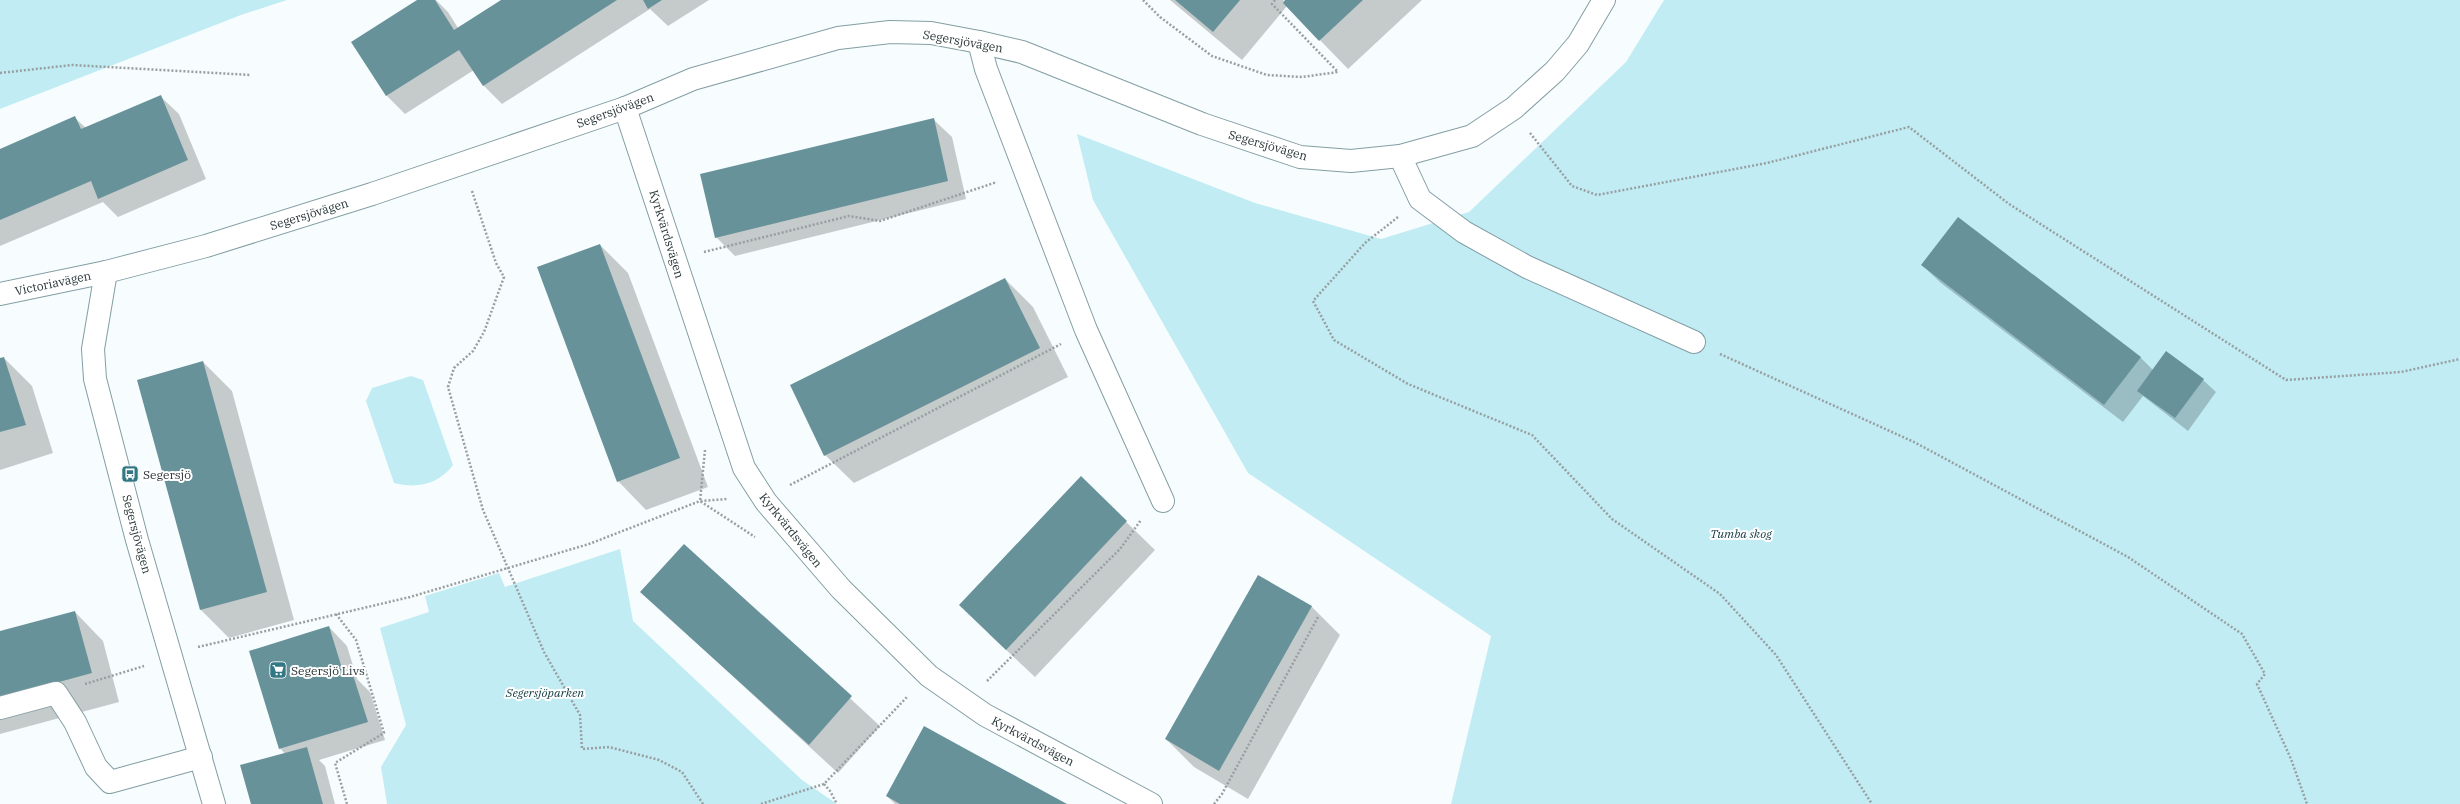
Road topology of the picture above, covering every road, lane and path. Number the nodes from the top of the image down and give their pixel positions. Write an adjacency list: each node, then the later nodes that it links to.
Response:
1 (1143, 0): 2 (path)
2 (1275, 0)
3 (1604, 0): 9 (street, Segersjövägen)
4 (979, 42): 7 (street, Segersjövägen); 9 (street, Segersjövägen); 10 (street)
5 (0, 74): 6 (path)
6 (251, 75)
7 (625, 108): 13 (street, Kyrkvärdsvägen); 14 (street, Segersjövägen)
8 (1525, 128): 18 (path)
9 (1400, 156): 12 (street)
10 (1024, 173): 13 (path); 16 (street)
11 (469, 184): 21 (path)
12 (1420, 199): 17 (street); 39 (path)
13 (676, 260): 19 (street, Kyrkvärdsvägen)
14 (106, 272): 15 (street, Victoriavägen); 30 (street, Segersjövägen)
15 (0, 294)
16 (1086, 330): 19 (path); 20 (street)
17 (1694, 342): 40 (path)
18 (2460, 359)
19 (762, 496): 21 (path); 26 (street, Kyrkvärdsvägen)
20 (1162, 501): 28 (path)
21 (507, 569): 22 (path); 34 (path)
22 (336, 614): 24 (path); 33 (path)
23 (1318, 617): 38 (path)
24 (190, 649)
25 (144, 666): 27 (path)
26 (929, 676): 28 (street, Kyrkvärdsvägen); 31 (path)
27 (56, 693): 29 (street); 30 (street)
28 (966, 702): 37 (street, Kyrkvärdsvägen)
29 (0, 708)
30 (201, 757): 32 (street, Segersjövägen)
31 (824, 784): 35 (path); 36 (path)
32 (214, 804)
33 (347, 804)
34 (703, 804)
35 (762, 804)
36 (837, 804)
37 (1151, 804)
38 (1214, 804)
39 (1872, 804)
40 (2307, 804)

